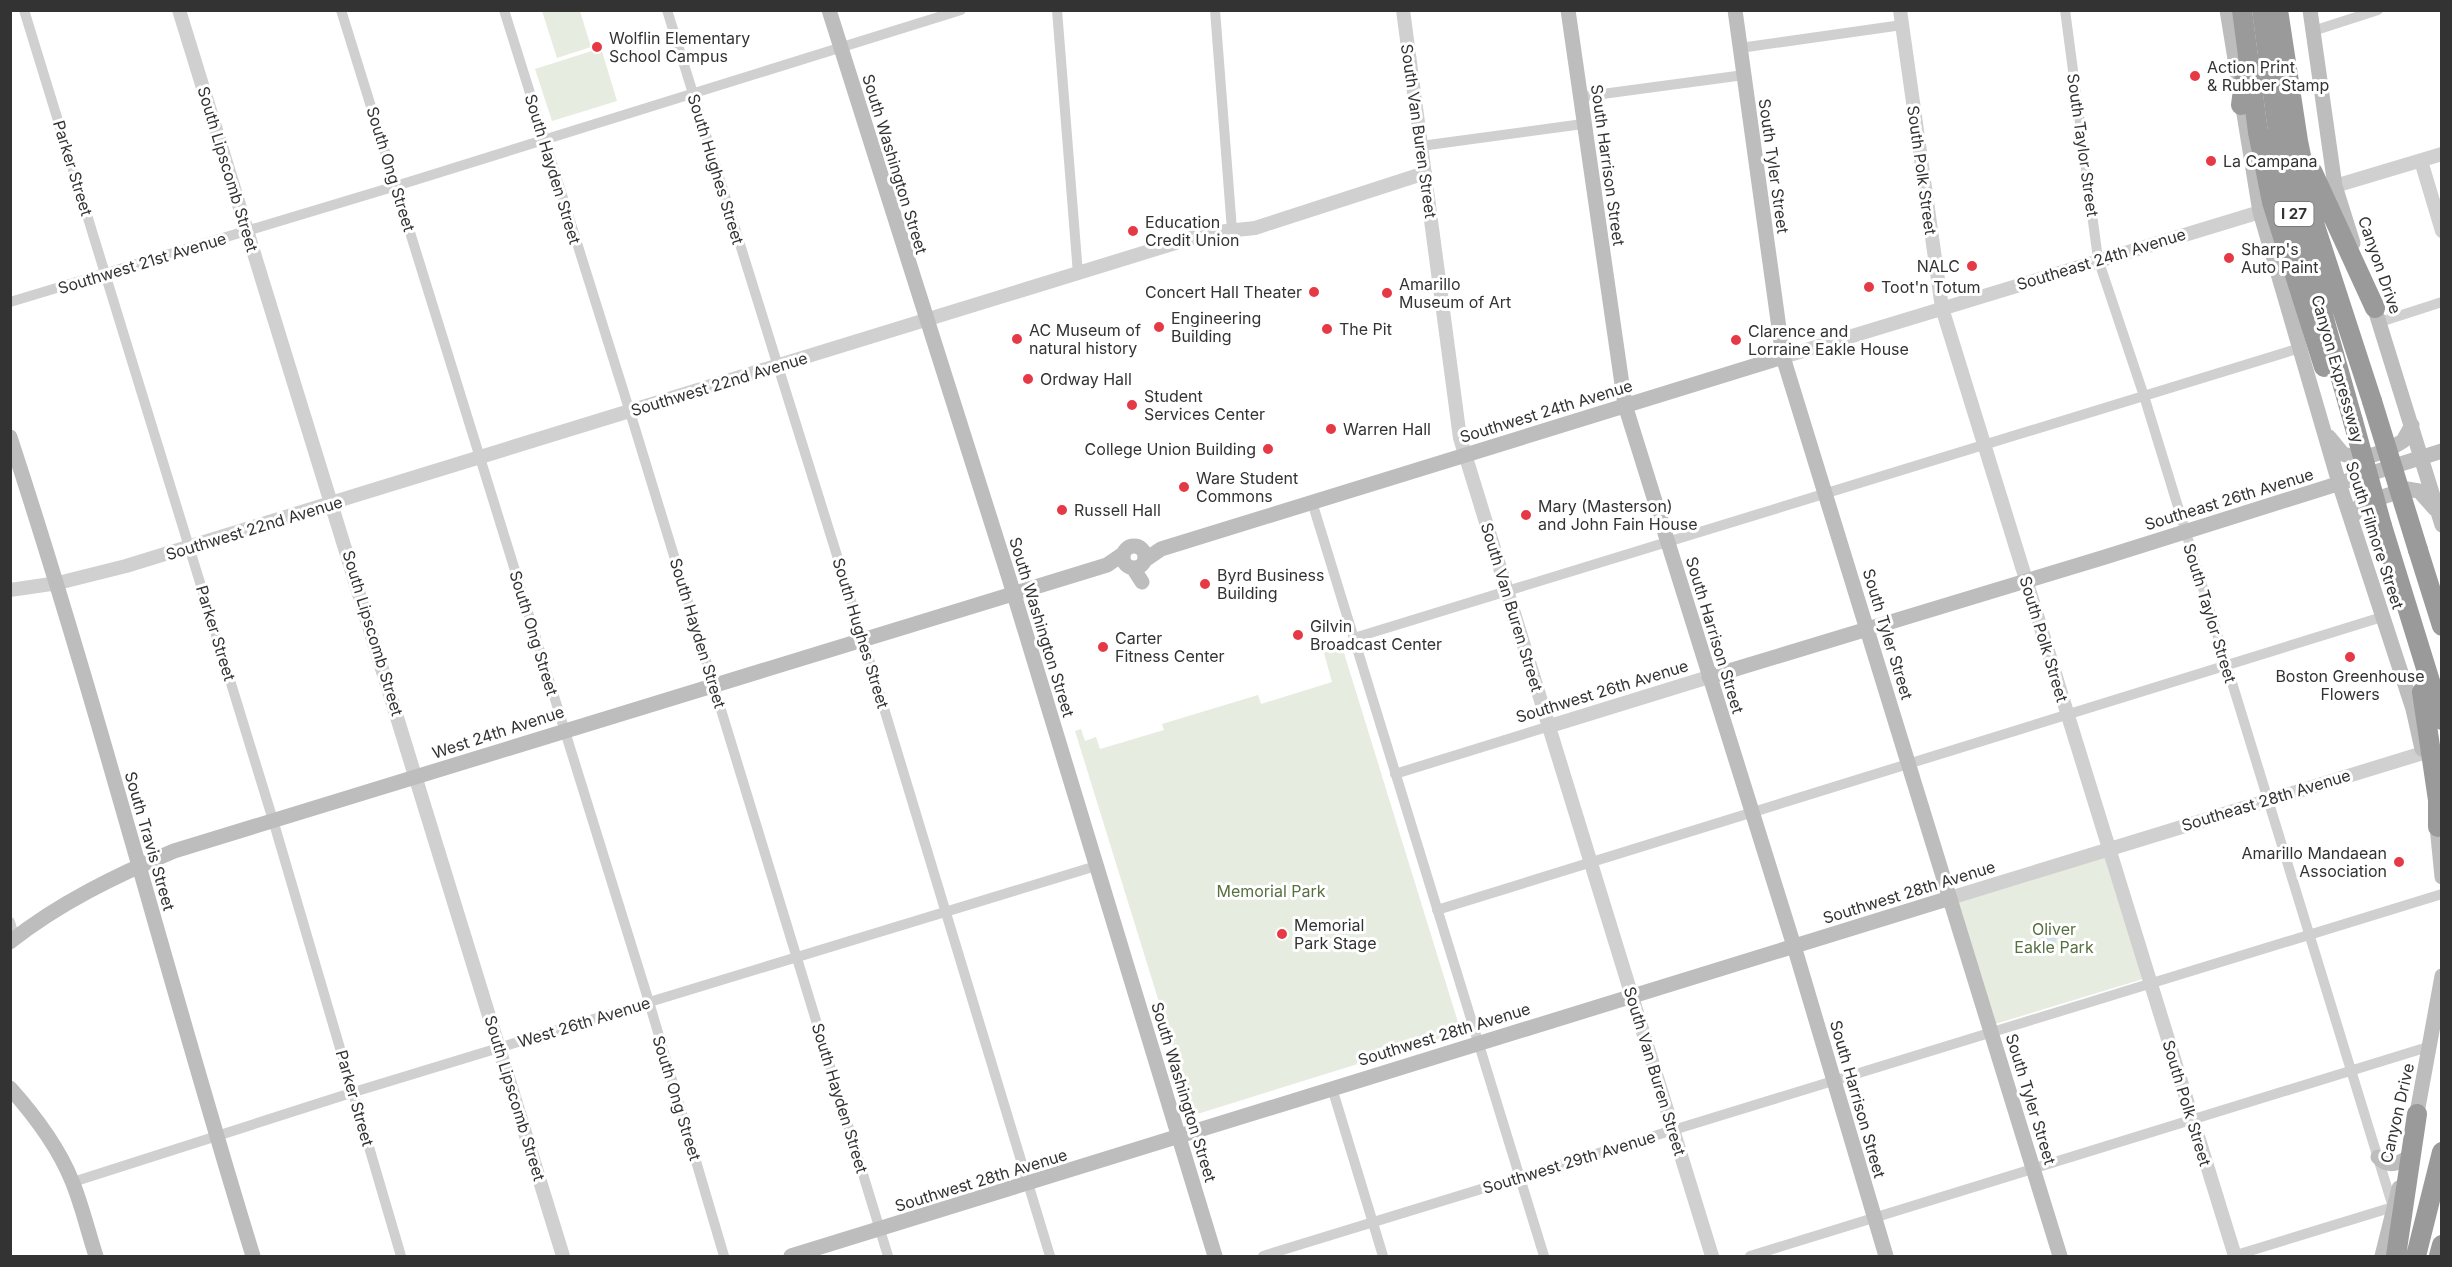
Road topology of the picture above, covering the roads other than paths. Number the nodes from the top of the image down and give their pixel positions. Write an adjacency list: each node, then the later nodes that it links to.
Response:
1 (24, 10): 45 (street, Parker Street)
2 (178, 10): 41 (street, South Lipscomb Street)
3 (341, 10): 37 (street, South Ong Street)
4 (504, 10): 31 (street, South Hayden Street)
5 (667, 10): 27 (street, South Hughes Street)
6 (829, 10): 24 (main road, South Washington Street)
7 (961, 10): 24 (street, Southwest 21st Avenue)
8 (1057, 10): 44 (street)
9 (1215, 10): 40 (street)
10 (1403, 10): 33 (street, South Van Buren Street)
11 (1568, 10): 28 (main road, South Harrison Street)
12 (1735, 10): 25 (main road, South Tyler Street)
13 (1900, 10): 22 (street, South Polk Street)
14 (2065, 10): 43 (street, South Taylor Street)
15 (2228, 10): 29 (main road, South Filmore Street)
16 (2242, 10): 57 (highway, bridge)
17 (2249, 10): 29 (highway)
18 (2262, 10): 57 (highway, Canyon Expressway / I 27)
19 (2278, 10): 32 (highway, Canyon Expressway / I 27)
20 (2310, 10): 23 (main road, Canyon Drive)
21 (2378, 10): 23 (street)
22 (1902, 25): 25 (street); 48 (street, South Polk Street)
23 (2313, 31): 38 (main road, Canyon Drive)
24 (840, 48): 27 (street, Southwest 21st Avenue); 50 (main road, South Washington Street)
25 (1740, 48): 26 (main road, South Tyler Street)
26 (1743, 75): 28 (street); 52 (main road, South Tyler Street)
27 (693, 94): 31 (street, Southwest 21st Avenue); 53 (street, South Hughes Street)
28 (1580, 97): 30 (main road, South Harrison Street)
29 (2241, 105): 39 (main road, South Filmore Street)
30 (1583, 123): 33 (street); 55 (main road, South Harrison Street)
31 (543, 139): 37 (street, Southwest 21st Avenue); 56 (street, South Hayden Street)
32 (2298, 141): 49 (highway); 81 (highway, Canyon Expressway / I 27, bridge)
33 (1421, 146): 36 (street, South Van Buren Street)
34 (2442, 154): 35 (street)
35 (2421, 161): 38 (street); 42 (street)
36 (1425, 173): 40 (street, Southwest 22nd Avenue); 63 (street, South Van Buren Street)
37 (396, 186): 41 (street, Southwest 21st Avenue); 65 (street, South Ong Street)
38 (2335, 186): 49 (main road, Canyon Drive)
39 (2260, 212): 43 (street, Southeast 24th Avenue); 51 (main road, South Filmore Street)
40 (1232, 230): 44 (street, Southwest 22nd Avenue)
41 (247, 231): 45 (street, Southwest 21st Avenue); 69 (street, South Lipscomb Street)
42 (2442, 231)
43 (2098, 259): 48 (street, Southeast 24th Avenue); 54 (street, South Taylor Street)
44 (1077, 274): 50 (street, Southwest 22nd Avenue)
45 (106, 275): 46 (street, Southwest 21st Avenue); 74 (street, Parker Street)
46 (10, 302)
47 (2442, 302): 49 (street)
48 (1942, 308): 52 (street, Southwest 24th Avenue); 61 (street, South Polk Street)
49 (2377, 315): 58 (main road, Canyon Drive)
50 (926, 320): 53 (street, Southwest 22nd Avenue); 79 (main road, South Washington Street)
51 (2300, 348): 54 (street); 59 (main road, South Filmore Street)
52 (1783, 357): 55 (main road, Southwest 24th Avenue); 67 (main road, South Tyler Street)
53 (776, 365): 56 (street, Southwest 22nd Avenue); 85 (street, South Hughes Street)
54 (2144, 396): 61 (street); 72 (street, South Taylor Street)
55 (1625, 405): 63 (main road, Southwest 24th Avenue); 73 (main road, South Harrison Street)
56 (630, 412): 65 (street, Southwest 22nd Avenue); 88 (street, South Hayden Street)
57 (2351, 417): 82 (highway, Canyon Expressway / I 27, bridge)
58 (2412, 425): 59 (main road); 64 (main road, Canyon Drive)
59 (2323, 430): 66 (main road, South Filmore Street)
60 (10, 437): 76 (main road, South Travis Street)
61 (1984, 445): 67 (street); 75 (street, South Polk Street)
62 (2442, 451): 64 (main road, Southeast 26th Avenue)
63 (1465, 456): 68 (main road, Southwest 24th Avenue); 78 (street, South Van Buren Street)
64 (2422, 457): 66 (main road, Southeast 26th Avenue); 70 (main road, Canyon Drive)
65 (480, 458): 69 (street, Southwest 22nd Avenue); 92 (street, South Ong Street)
66 (2339, 483): 71 (main road, South Filmore Street); 72 (main road, Southeast 26th Avenue)
67 (1825, 494): 73 (street); 83 (main road, South Tyler Street)
68 (1312, 502): 79 (main road, Southwest 24th Avenue); 84 (street)
69 (333, 504): 74 (street, Southwest 22nd Avenue); 96 (street, South Lipscomb Street)
70 (2439, 518): 71 (main road)
71 (2351, 519): 80 (main road, South Filmore Street)
72 (2185, 532): 75 (main road, Southeast 26th Avenue); 86 (street, South Taylor Street)
73 (1667, 542): 78 (street); 87 (main road, South Harrison Street)
74 (189, 547): 76 (street, Southwest 22nd Avenue); 99 (street, Parker Street)
75 (2026, 580): 83 (main road, Southwest 26th Avenue); 89 (street, South Polk Street)
76 (58, 583): 77 (street, Southwest 22nd Avenue); 103 (main road, South Travis Street)
77 (10, 590)
78 (1507, 591): 84 (street); 91 (street, South Van Buren Street)
79 (1013, 593): 85 (main road, West 24th Avenue); 104 (main road, South Washington Street)
80 (2382, 617): 86 (street); 93 (main road, South Filmore Street)
81 (2442, 626)
82 (2414, 627): 90 (highway, Canyon Expressway / I 27); 100 (highway)
83 (1868, 629): 87 (main road, Southwest 26th Avenue); 94 (main road, South Tyler Street)
84 (1354, 638): 95 (street)
85 (863, 639): 88 (main road, West 24th Avenue); 109 (street, South Hughes Street)
86 (2226, 666): 89 (street); 97 (street, South Taylor Street)
87 (1709, 677): 91 (street, Southwest 26th Avenue); 98 (main road, South Harrison Street)
88 (713, 684): 92 (main road, West 24th Avenue); 114 (street, South Hayden Street)
89 (2068, 715): 94 (street); 101 (street, South Polk Street)
90 (2442, 720)
91 (1550, 726): 95 (street, Southwest 26th Avenue); 102 (street, South Van Buren Street)
92 (564, 730): 96 (main road, West 24th Avenue); 118 (street, South Ong Street)
93 (2423, 753): 97 (street, Southeast 28th Avenue); 100 (main road)
94 (1910, 763): 98 (street); 107 (main road, South Tyler Street)
95 (1395, 774): 108 (street)
96 (417, 777): 99 (main road, West 24th Avenue); 122 (street, South Lipscomb Street)
97 (2267, 799): 101 (street, Southeast 28th Avenue); 111 (street, South Taylor Street)
98 (1753, 813): 102 (street); 113 (main road, South Harrison Street)
99 (273, 820): 103 (main road, West 24th Avenue); 127 (street, Parker Street)
100 (2438, 827): 105 (main road)
101 (2109, 849): 107 (street, Southwest 28th Avenue); 116 (street, South Polk Street)
102 (1591, 862): 108 (street); 117 (street, South Van Buren Street)
103 (138, 866): 112 (main road, West 24th Avenue); 131 (main road, South Travis Street)
104 (1096, 866): 109 (street, West 26th Avenue); 132 (main road, South Washington Street)
105 (2442, 877)
106 (2442, 894): 111 (street, Southwest 29th Avenue)
107 (1950, 898): 113 (main road, Southwest 28th Avenue); 119 (main road, South Tyler Street)
108 (1437, 910): 120 (street)
109 (945, 912): 114 (street, West 26th Avenue); 139 (street, South Hughes Street)
110 (10, 922): 112 (street)
111 (2309, 934): 116 (street, Southwest 29th Avenue); 123 (street, South Taylor Street)
112 (13, 940)
113 (1794, 946): 117 (main road, Southwest 28th Avenue); 124 (main road, South Harrison Street)
114 (798, 957): 118 (street, West 26th Avenue); 143 (street, South Hayden Street)
115 (2442, 976): 121 (main road, Canyon Drive)
116 (2150, 983): 119 (street, Southwest 29th Avenue); 129 (street, South Polk Street)
117 (1632, 995): 120 (main road, Southwest 28th Avenue); 130 (street, South Van Buren Street)
118 (649, 1002): 122 (street, West 26th Avenue); 150 (street, South Ong Street)
119 (1992, 1032): 124 (street, Southwest 29th Avenue); 136 (main road, South Tyler Street)
120 (1479, 1042): 126 (main road, Southwest 28th Avenue); 137 (street)
121 (2431, 1046): 123 (street); 128 (main road, Canyon Drive)
122 (500, 1049): 127 (street, West 26th Avenue); 149 (street, South Lipscomb Street)
123 (2352, 1070): 129 (street); 134 (street, South Taylor Street)
124 (1834, 1080): 130 (street, Southwest 29th Avenue); 141 (main road, South Harrison Street)
125 (10, 1088): 138 (main road)
126 (1332, 1088): 132 (main road, Southwest 28th Avenue); 142 (street)
127 (354, 1092): 131 (street, West 26th Avenue); 148 (street, Parker Street)
128 (2417, 1114): 135 (main road, Canyon Drive); 163 (highway)
129 (2192, 1119): 136 (street); 145 (street, South Polk Street)
130 (1673, 1129): 137 (street, Southwest 29th Avenue); 158 (street, South Van Buren Street)
131 (216, 1137): 138 (street, West 26th Avenue); 147 (main road, South Travis Street)
132 (1178, 1137): 139 (main road, Southwest 28th Avenue); 154 (main road, South Washington Street)
133 (2442, 1152): 164 (highway)
134 (2378, 1157): 135 (main road); 140 (street, South Taylor Street)
135 (2407, 1158): 140 (main road, Canyon Drive)
136 (2033, 1169): 141 (street); 161 (main road, South Tyler Street)
137 (1520, 1177): 142 (street, Southwest 29th Avenue); 157 (street)
138 (73, 1182): 146 (main road)
139 (1028, 1183): 143 (main road, Southwest 28th Avenue); 153 (street, South Hughes Street)
140 (2393, 1207): 145 (street); 162 (main road, Canyon Drive)
141 (1874, 1218): 159 (street); 160 (main road, South Harrison Street)
142 (1373, 1222): 155 (street, Southwest 29th Avenue); 156 (street)
143 (879, 1229): 151 (main road, Southwest 28th Avenue); 152 (street, South Hayden Street)
144 (2442, 1245): 165 (highway)
145 (2234, 1256)
146 (96, 1257)
147 (252, 1257)
148 (402, 1257)
149 (563, 1257)
150 (724, 1257)
151 (791, 1257)
152 (888, 1257)
153 (1050, 1257)
154 (1215, 1257)
155 (1263, 1257)
156 (1383, 1257)
157 (1544, 1257)
158 (1712, 1257)
159 (1750, 1257)
160 (1886, 1257)
161 (2060, 1257)
162 (2382, 1257)
163 (2396, 1257)
164 (2416, 1257)
165 (2439, 1257)

